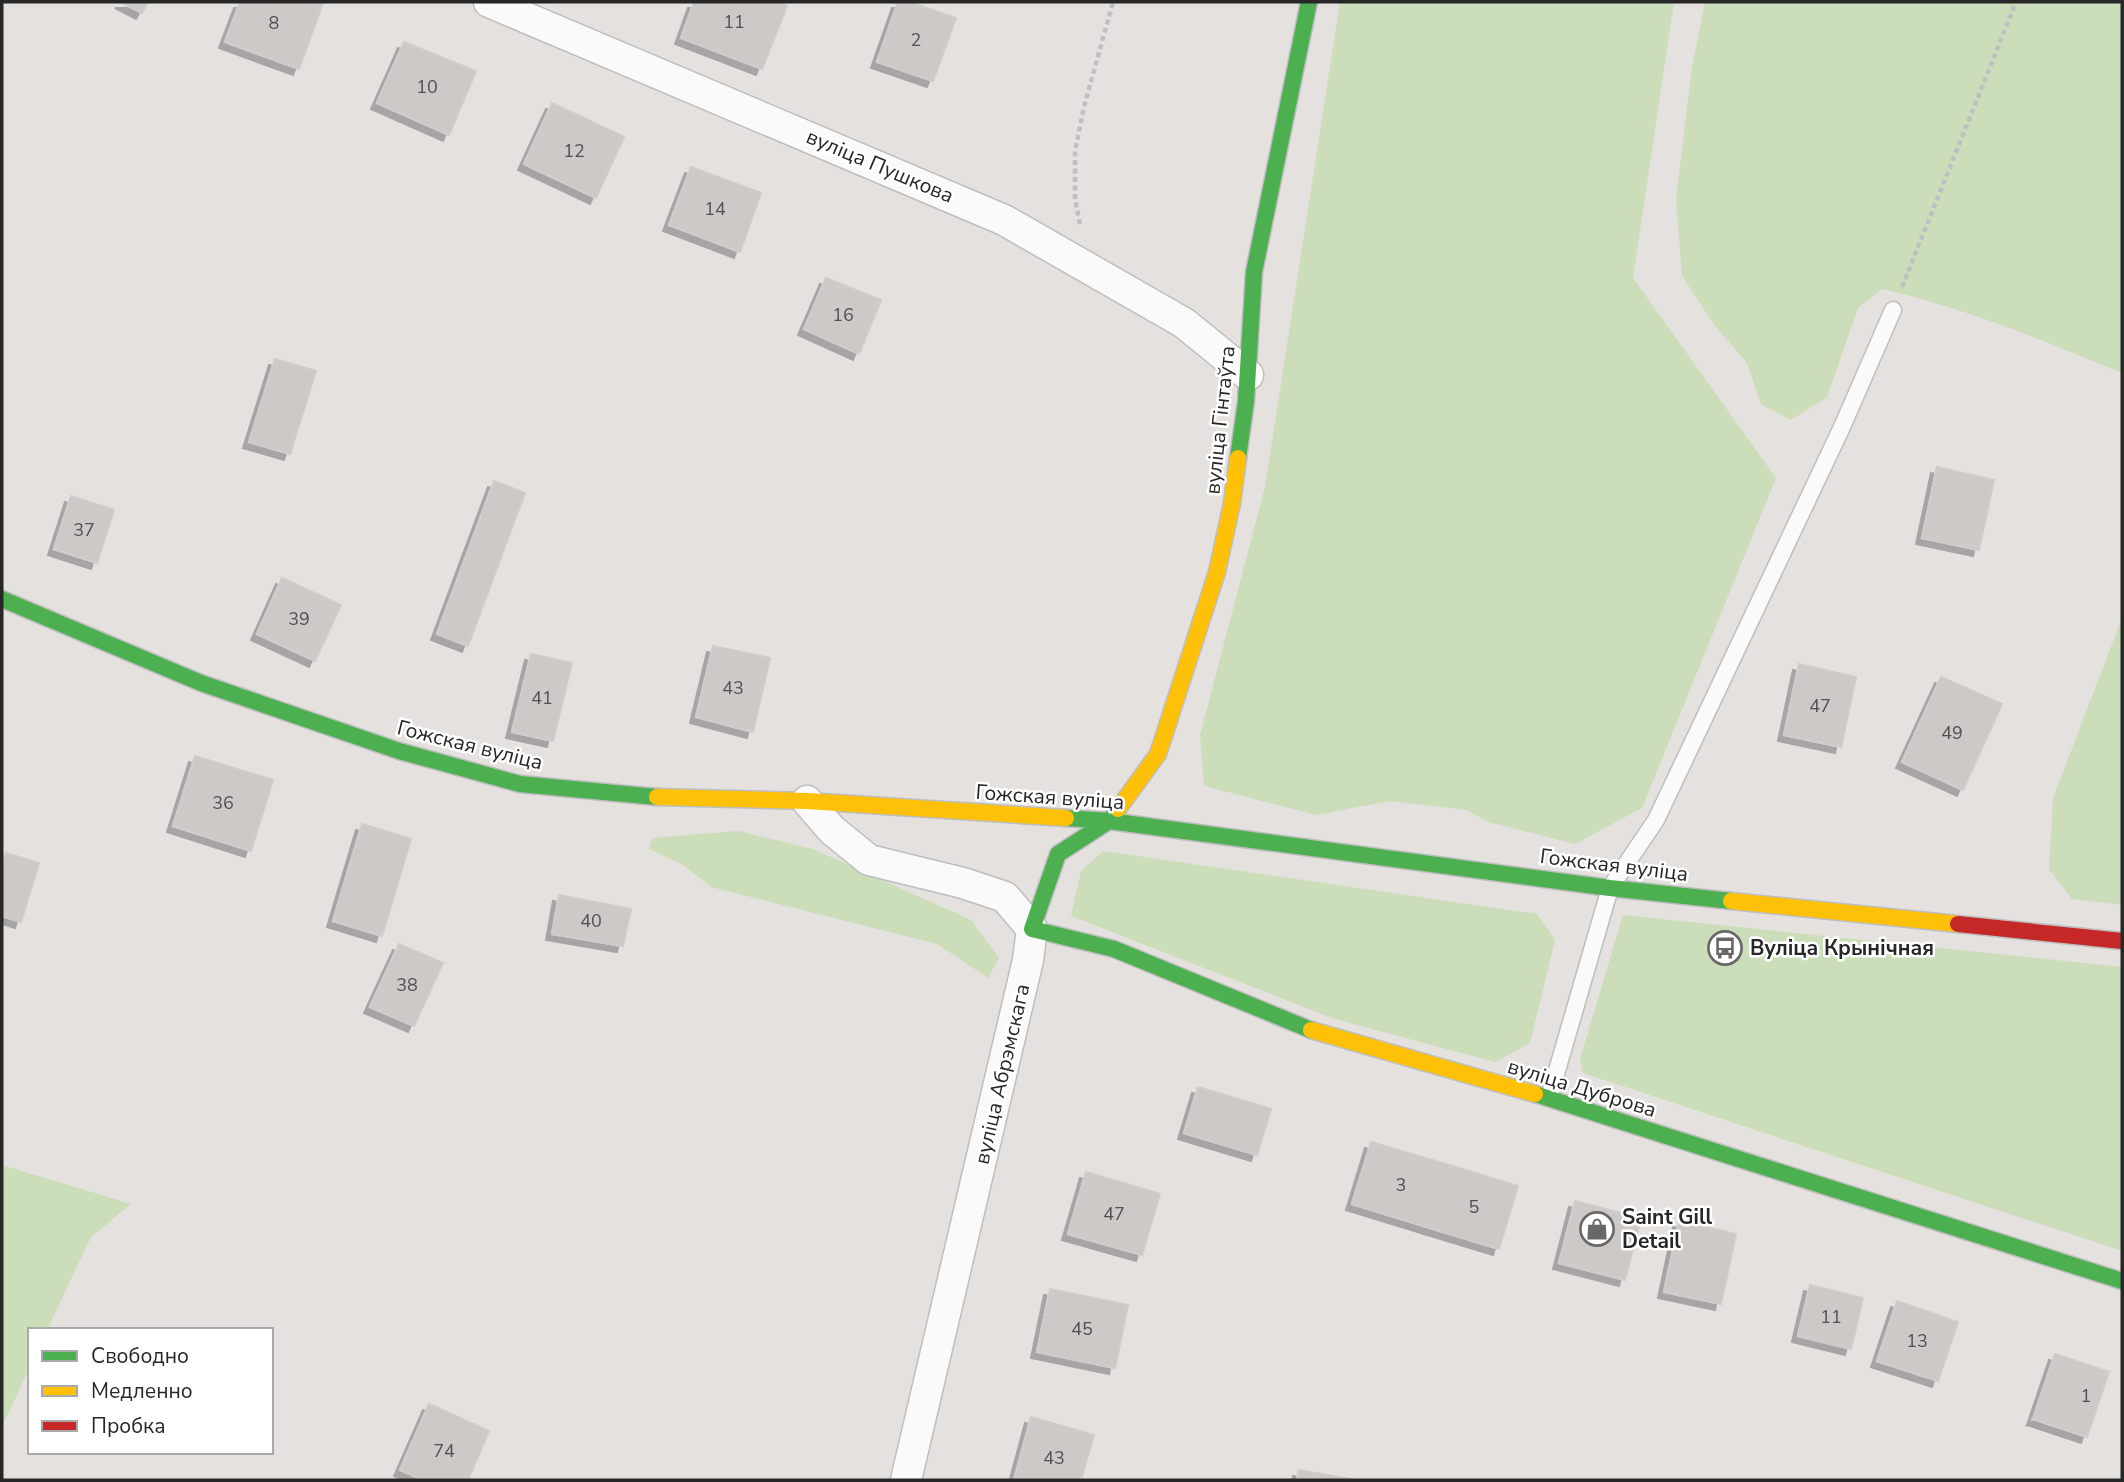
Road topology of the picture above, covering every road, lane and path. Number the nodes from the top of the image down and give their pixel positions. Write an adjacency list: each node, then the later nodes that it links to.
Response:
1 (489, 2): 5 (street, вуліца Пушкова)
2 (1113, 2): 5 (path)
3 (1309, 2): 7 (street, вуліца Гінтаўта)
4 (2016, 2): 6 (path)
5 (1087, 266): 7 (street, вуліца Пушкова)
6 (1893, 310): 11 (lane)
7 (1248, 375): 10 (street, вуліца Гінтаўта)
8 (2, 599): 9 (street, Гожская вуліца)
9 (807, 801): 10 (street, Гожская вуліца); 12 (street)
10 (1109, 821): 11 (street, Гожская вуліца); 12 (street)
11 (1610, 888): 13 (street, Гожская вуліца); 14 (lane)
12 (1032, 929): 14 (street, вуліца Дуброва); 16 (street, вуліца Абрэмскага)
13 (2122, 940)
14 (1549, 1098): 15 (street, вуліца Дуброва)
15 (2122, 1281)
16 (906, 1480)

